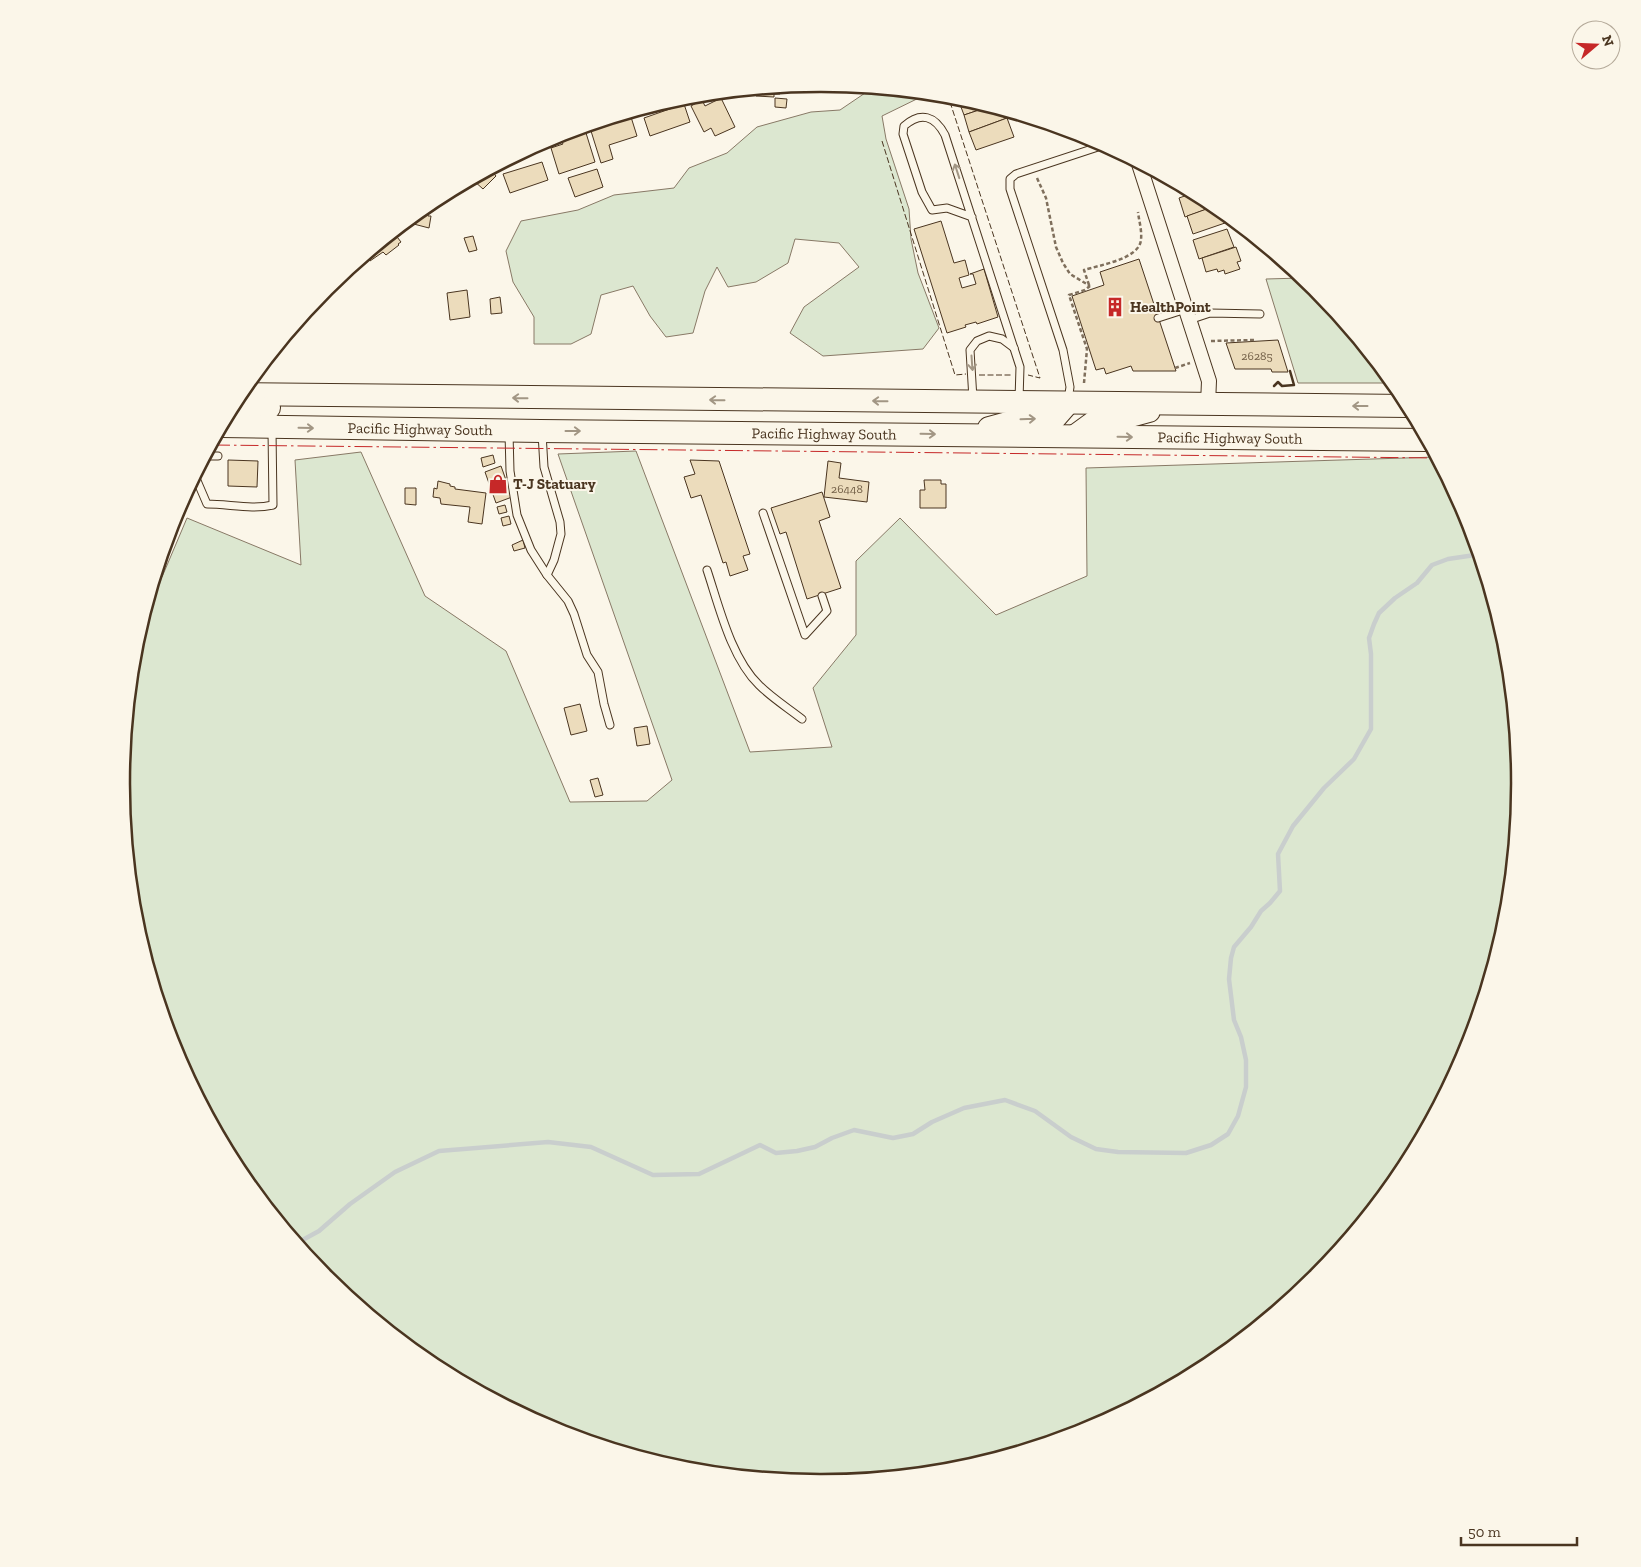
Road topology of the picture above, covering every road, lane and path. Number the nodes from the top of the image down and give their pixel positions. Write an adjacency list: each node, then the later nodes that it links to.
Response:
1 (1093, 149): 2 (lane)
2 (1032, 169): 6 (path); 16 (lane)
3 (1142, 172): 7 (street)
4 (1137, 205): 6 (path)
5 (972, 217): 5 (lane, one-way to 5); 12 (lane)
6 (1090, 286): 16 (path)
7 (1188, 314): 8 (lane); 9 (lane); 21 (street)
8 (1260, 314)
9 (1158, 318)
10 (1255, 340): 11 (path)
11 (1211, 341)
12 (1014, 349): 18 (lane, one-way to 18); 19 (lane)
13 (1191, 362): 14 (path)
14 (1175, 368)
15 (250, 394): 17 (main road, Pacific Highway South)
16 (1076, 395): 19 (main road, Pacific Highway South); 20 (main road, Pacific Highway South); 28 (main road, one-way to 16)
17 (347, 396): 18 (main road, Pacific Highway South, one-way to 17); 23 (main road)
18 (973, 402): 19 (main road, Pacific Highway South)
19 (1019, 403)
20 (1176, 404): 21 (main road, Pacific Highway South); 29 (main road)
21 (1208, 404): 22 (main road, Pacific Highway South, one-way to 21)
22 (1399, 406)
23 (240, 410)
24 (229, 426): 25 (main road, Pacific Highway South)
25 (272, 427): 26 (main road, Pacific Highway South, one-way to 26); 33 (lane)
26 (509, 430): 27 (main road, Pacific Highway South); 36 (lane)
27 (541, 431): 28 (main road, Pacific Highway South, one-way to 28); 36 (lane)
28 (964, 435): 29 (main road, Pacific Highway South)
29 (1075, 436): 30 (main road, Pacific Highway South, one-way to 30)
30 (1420, 440)
31 (213, 456): 32 (lane)
32 (218, 456)
33 (197, 486)
34 (763, 512): 37 (lane)
35 (707, 570): 38 (lane)
36 (547, 574): 39 (lane)
37 (822, 596)
38 (802, 718)
39 (610, 726)

